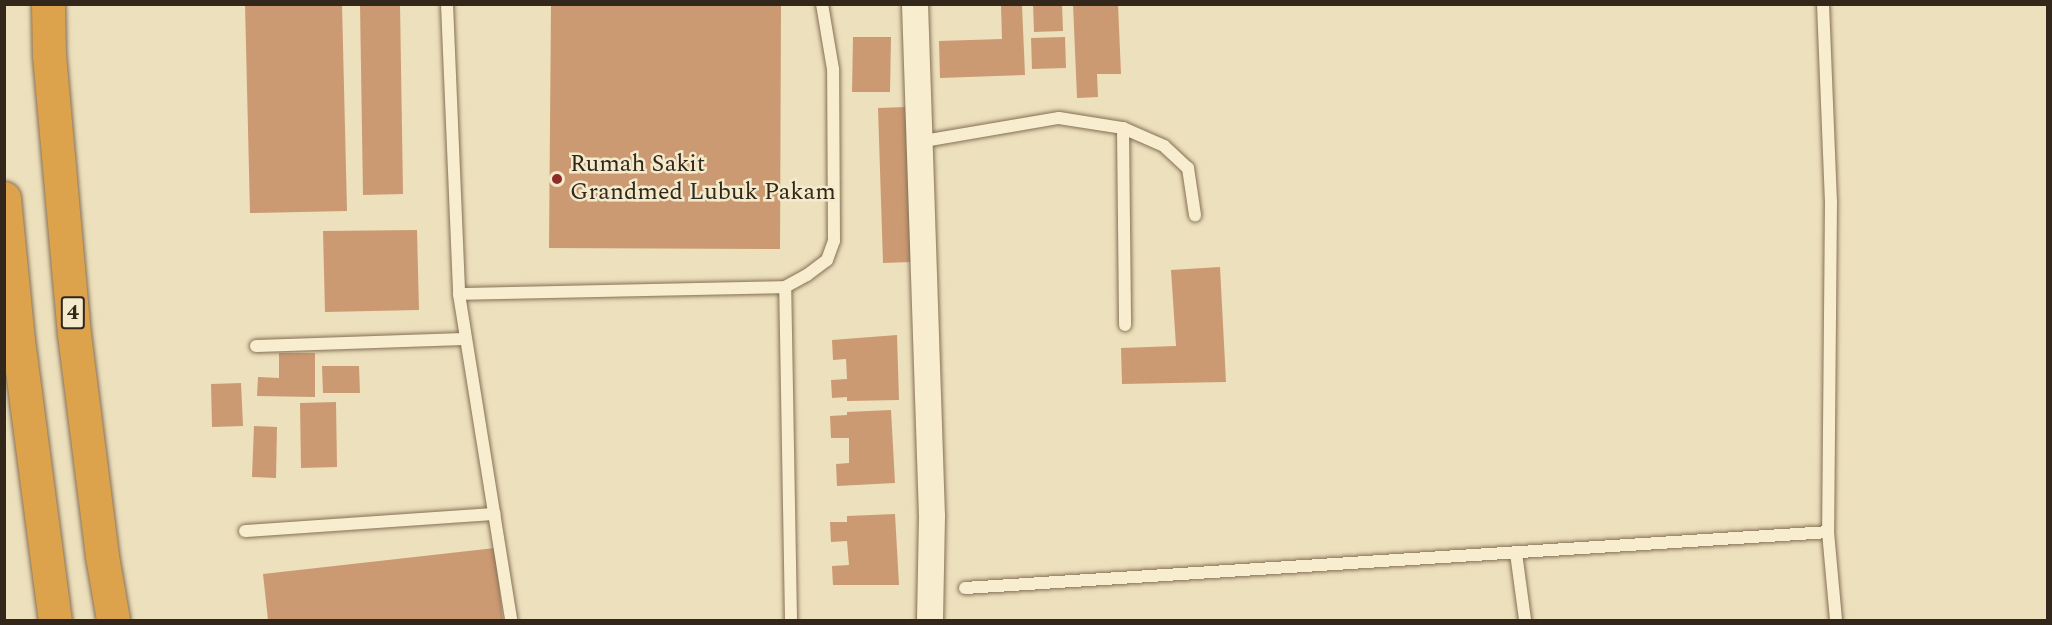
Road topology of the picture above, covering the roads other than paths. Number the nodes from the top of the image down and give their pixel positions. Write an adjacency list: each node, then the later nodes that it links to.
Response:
1 (48, 4): 21 (highway, 4)
2 (447, 4): 11 (lane)
3 (822, 4): 10 (lane)
4 (915, 4): 7 (street)
5 (1823, 4): 17 (lane)
6 (1123, 128): 7 (lane); 9 (lane); 12 (lane)
7 (918, 142): 24 (street)
8 (4, 198): 20 (highway)
9 (1195, 215)
10 (785, 287): 11 (lane); 23 (lane)
11 (459, 294): 13 (lane)
12 (1125, 325)
13 (465, 339): 14 (lane); 15 (lane)
14 (256, 346)
15 (494, 514): 16 (lane); 22 (lane)
16 (245, 531)
17 (1828, 532): 18 (lane); 26 (lane)
18 (1516, 553): 19 (lane); 25 (lane)
19 (965, 588)
20 (55, 621)
21 (113, 621)
22 (511, 621)
23 (791, 621)
24 (930, 621)
25 (1525, 621)
26 (1836, 621)

